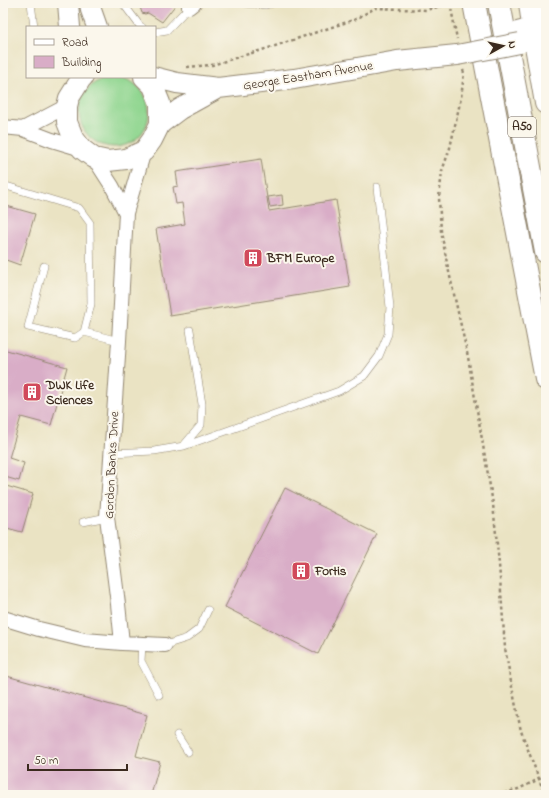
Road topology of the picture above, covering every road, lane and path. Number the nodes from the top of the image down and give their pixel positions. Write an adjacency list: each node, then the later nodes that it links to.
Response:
1 (31, 3): 12 (lane)
2 (68, 3): 13 (main road)
3 (90, 3): 14 (main road)
4 (124, 3): 15 (lane)
5 (244, 3): 6 (lane)
6 (272, 3)
7 (450, 3): 18 (path); 23 (path)
8 (474, 3): 40 (highway, A50)
9 (499, 3): 35 (highway, A50)
10 (530, 3): 17 (highway, A50)
11 (191, 5): 16 (lane)
12 (34, 26)
13 (70, 26)
14 (97, 26)
15 (140, 26)
16 (156, 32)
17 (526, 36): 18 (main road, George Eastham Avenue); 26 (highway, A50)
18 (458, 53): 24 (main road, George Eastham Avenue); 54 (path)
19 (71, 78): 25 (main road)
20 (82, 78): 25 (main road)
21 (145, 78): 27 (main road)
22 (156, 78): 23 (main road, George Eastham Avenue)
23 (177, 83): 24 (main road, George Eastham Avenue)
24 (218, 88): 27 (main road, George Eastham Avenue)
25 (68, 102): 29 (street); 31 (main road)
26 (546, 103)
27 (160, 124): 30 (main road)
28 (3, 126): 29 (street)
29 (23, 129): 31 (street)
30 (144, 151): 31 (main road); 34 (street, Gordon Banks Drive)
31 (88, 153): 34 (street)
32 (3, 185): 38 (lane)
33 (377, 187): 41 (lane)
34 (126, 212): 39 (street, Gordon Banks Drive)
35 (546, 252)
36 (44, 266): 38 (lane)
37 (190, 330): 41 (lane)
38 (84, 332): 39 (lane)
39 (119, 341): 42 (street, Gordon Banks Drive)
40 (546, 379)
41 (184, 446): 42 (lane)
42 (111, 453): 43 (street, Gordon Banks Drive)
43 (108, 517): 44 (lane); 47 (street, Gordon Banks Drive)
44 (83, 522)
45 (208, 610): 49 (lane)
46 (3, 618): 47 (street)
47 (122, 643): 48 (street)
48 (142, 644): 49 (street); 50 (lane)
49 (165, 645)
50 (159, 695)
51 (177, 735): 52 (lane)
52 (188, 752)
53 (546, 776): 54 (path)
54 (539, 779): 55 (path); 56 (path)
55 (499, 795)
56 (545, 795)

